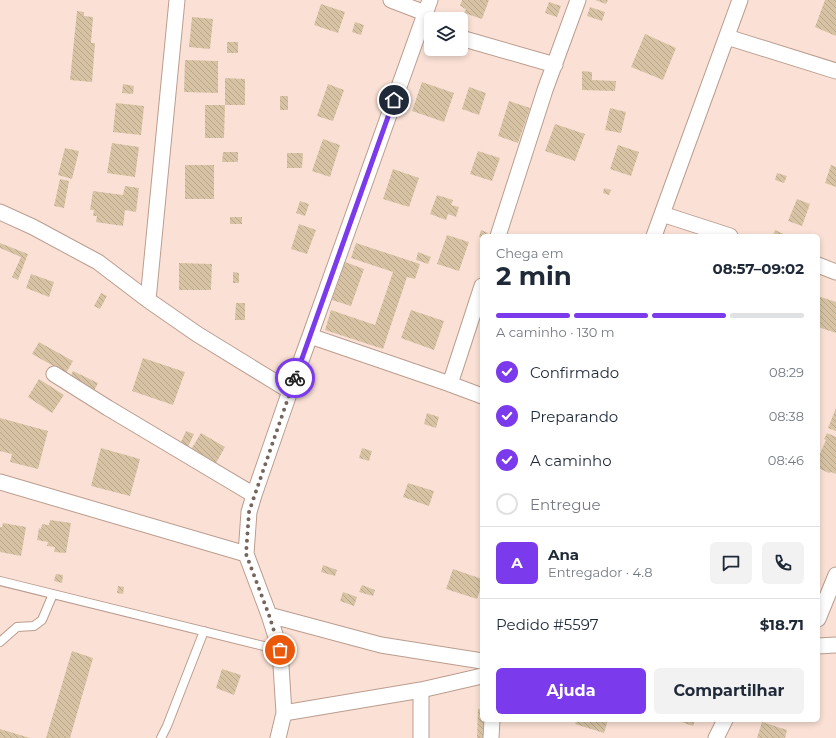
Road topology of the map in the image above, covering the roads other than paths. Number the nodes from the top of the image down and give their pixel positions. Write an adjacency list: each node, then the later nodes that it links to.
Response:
1 (177, 0): 19 (street)
2 (391, 0): 5 (street)
3 (578, 0): 9 (street)
4 (740, 0): 7 (street)
5 (424, 16)
6 (424, 22): 20 (street)
7 (727, 37): 10 (street); 12 (street)
8 (468, 40): 9 (street)
9 (555, 65): 13 (street)
10 (836, 71)
11 (0, 212): 19 (street)
12 (662, 214): 14 (street); 15 (street)
13 (499, 234)
14 (655, 234)
15 (724, 234)
16 (820, 266): 17 (street)
17 (836, 272)
18 (480, 292): 22 (street)
19 (148, 300): 23 (street)
20 (310, 336): 22 (street); 23 (street)
21 (54, 374): 26 (street)
22 (450, 384): 24 (street)
23 (290, 391): 26 (street)
24 (480, 395)
25 (0, 482): 27 (street)
26 (254, 495): 27 (street)
27 (246, 554): 32 (street)
28 (836, 575): 31 (street)
29 (0, 582): 30 (lane)
30 (53, 594): 33 (lane); 34 (lane)
31 (820, 614)
32 (269, 615): 37 (street); 38 (street)
33 (204, 631): 37 (lane); 44 (lane)
34 (0, 642)
35 (836, 645): 36 (street)
36 (820, 646)
37 (280, 650): 41 (street)
38 (480, 661)
39 (480, 676): 40 (street)
40 (421, 690): 41 (street); 46 (street)
41 (284, 713): 45 (street)
42 (492, 722): 47 (street)
43 (724, 722): 48 (street)
44 (161, 738)
45 (278, 738)
46 (421, 738)
47 (491, 738)
48 (716, 738)

